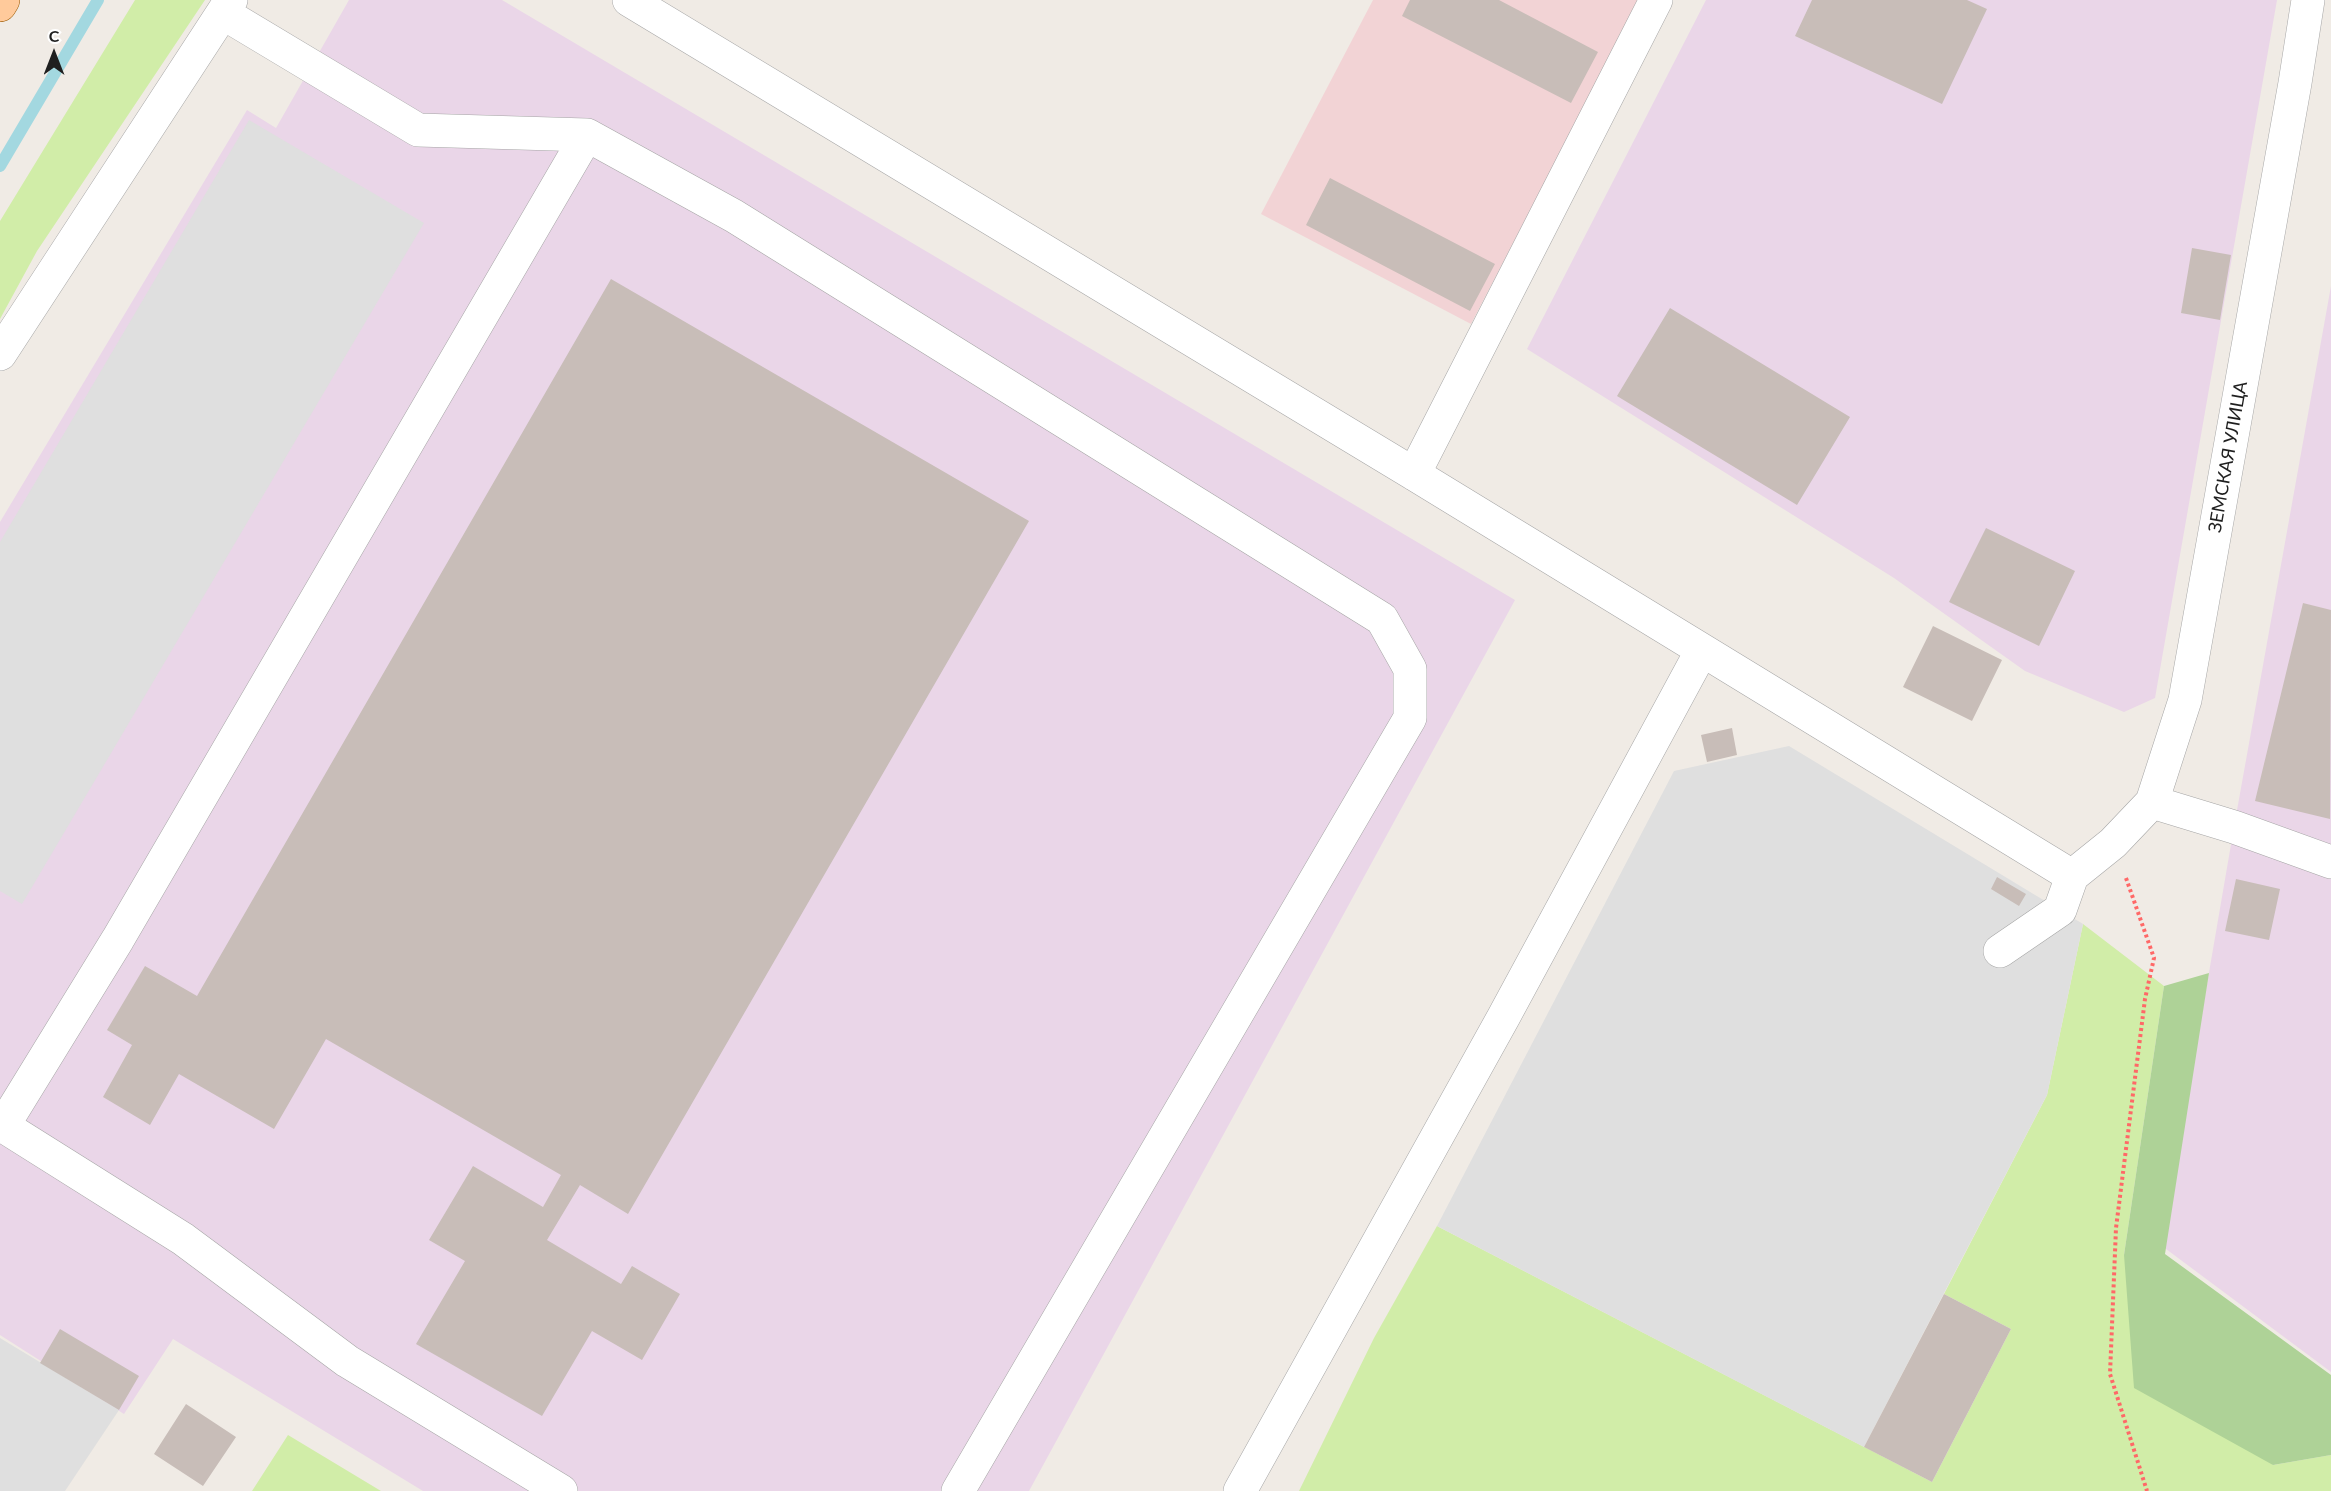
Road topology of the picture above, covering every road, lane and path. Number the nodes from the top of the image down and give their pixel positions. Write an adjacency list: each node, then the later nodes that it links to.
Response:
1 (3, 0): 5 (main road)
2 (629, 0): 9 (street)
3 (1656, 0): 9 (street)
4 (2308, 0): 11 (street, ЗЕМСКАЯ УЛИЦА)
5 (0, 5)
6 (227, 7): 7 (street); 8 (street)
7 (586, 135): 16 (street); 18 (street)
8 (0, 354)
9 (1414, 474): 10 (street)
10 (1702, 650): 14 (street); 19 (street)
11 (2152, 802): 12 (street, ЗЕМСКАЯ УЛИЦА); 13 (street)
12 (2113, 843): 14 (street, ЗЕМСКАЯ УЛИЦА); 20 (path)
13 (2331, 862)
14 (2072, 876): 15 (street)
15 (2000, 951)
16 (2, 1125): 17 (street)
17 (561, 1491)
18 (958, 1491)
19 (1240, 1491)
20 (2147, 1491)

